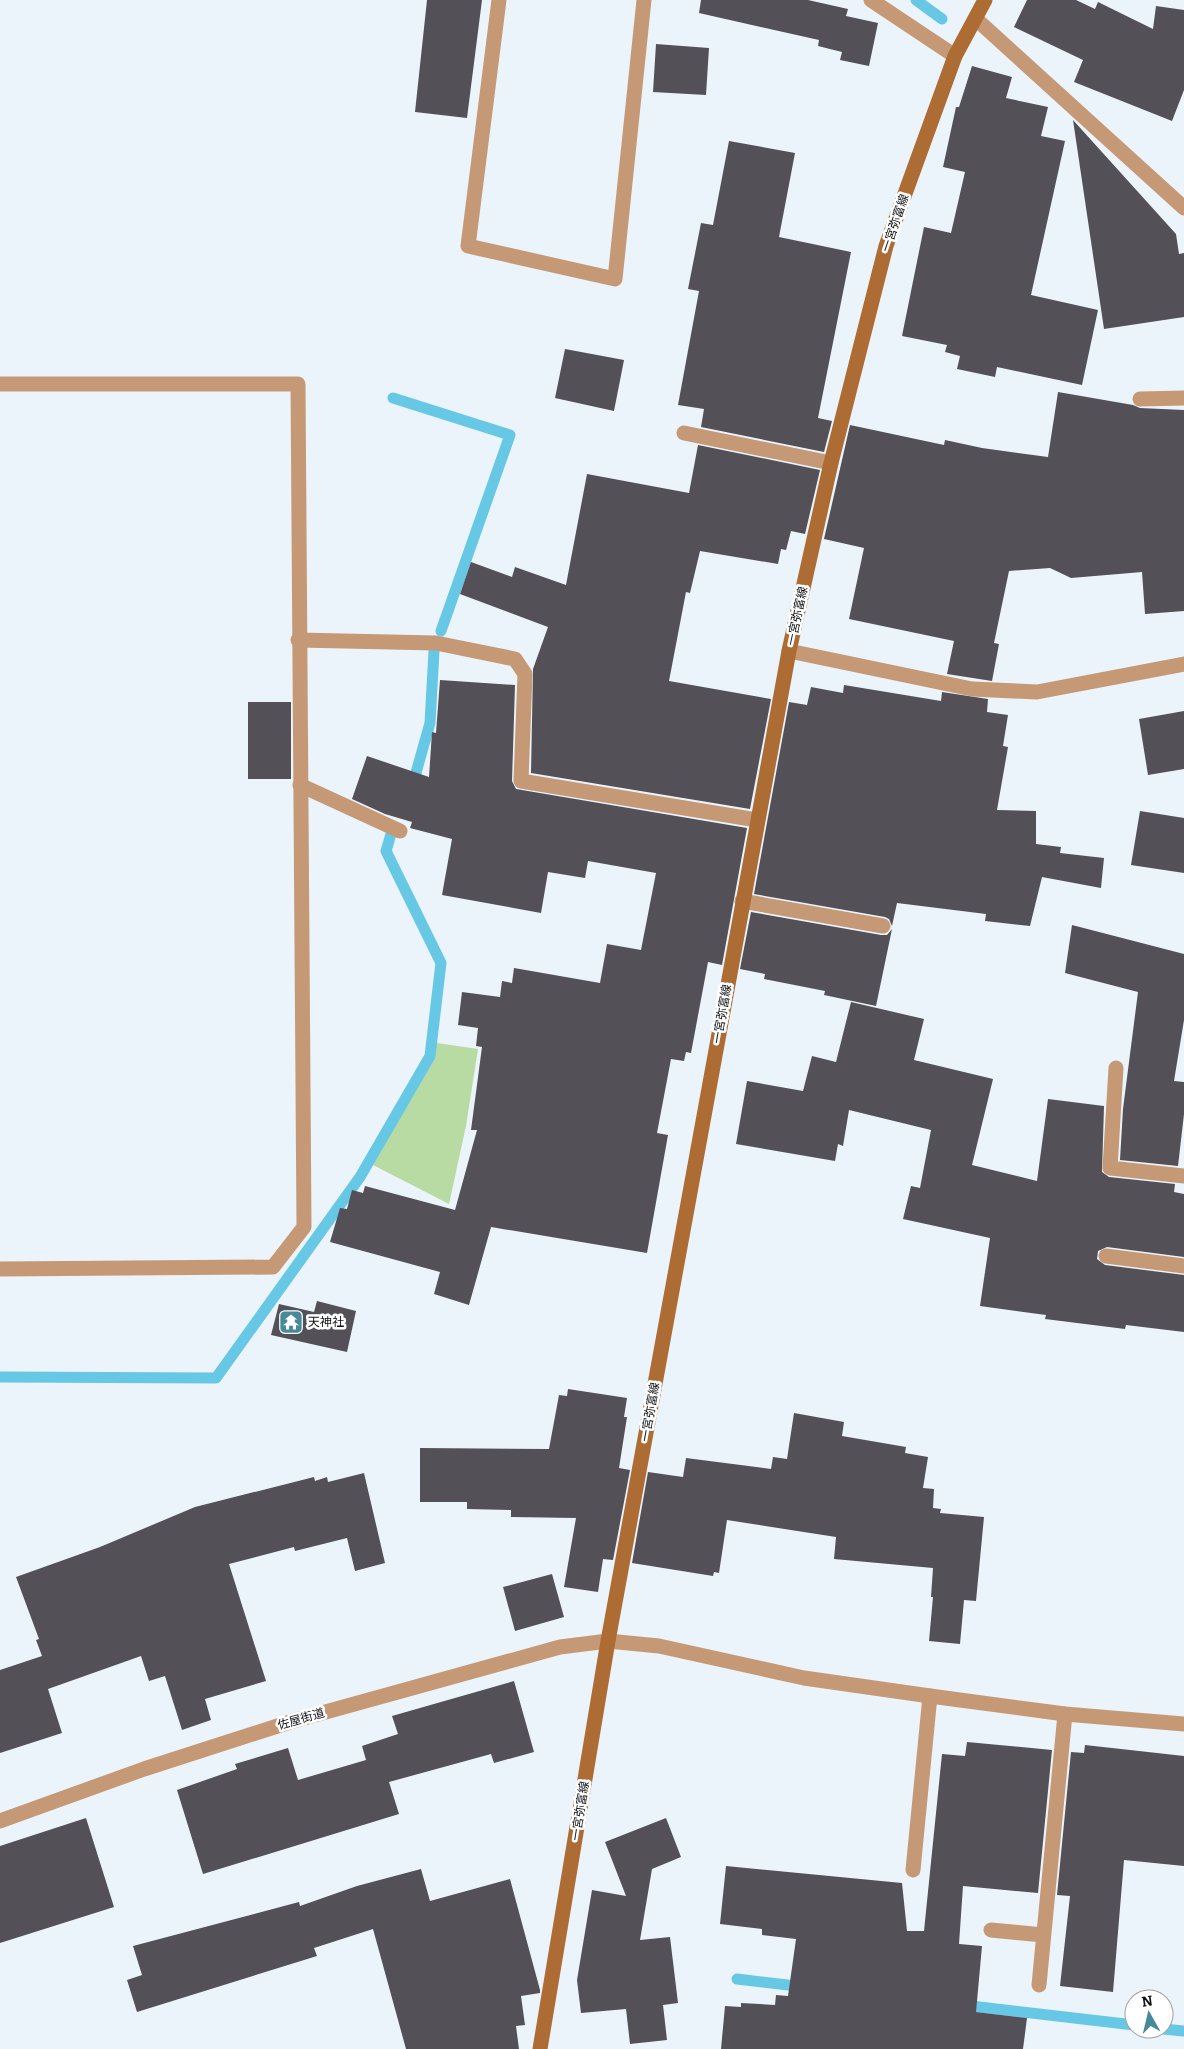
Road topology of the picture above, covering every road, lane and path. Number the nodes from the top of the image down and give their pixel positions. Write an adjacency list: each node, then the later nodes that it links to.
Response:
1 (499, 0): 2 (street)
2 (644, 0)
3 (871, 0): 6 (street)
4 (985, 0): 5 (main road, 一宮弥富線)
5 (976, 19): 6 (main road, 一宮弥富線); 7 (street)
6 (955, 56): 12 (main road, 一宮弥富線)
7 (1184, 208)
8 (0, 384): 13 (street)
9 (1184, 398): 10 (street)
10 (1140, 399)
11 (684, 434): 12 (street)
12 (831, 463): 14 (main road, 一宮弥富線)
13 (298, 640): 16 (street); 17 (street)
14 (789, 651): 15 (street); 17 (main road, 一宮弥富線)
15 (1184, 664)
16 (300, 785): 18 (street); 25 (street)
17 (757, 820): 19 (main road, 一宮弥富線)
18 (400, 831)
19 (742, 902): 20 (street); 26 (main road, 一宮弥富線)
20 (883, 926)
21 (1116, 1068): 22 (street)
22 (1184, 1176)
23 (1106, 1256): 24 (street)
24 (1184, 1266)
25 (0, 1269)
26 (608, 1641): 27 (street, 佐屋街道); 30 (street, 佐屋街道); 35 (main road, 一宮弥富線)
27 (930, 1696): 28 (street, 佐屋街道); 31 (street)
28 (1065, 1714): 29 (street, 佐屋街道); 33 (street)
29 (1184, 1724)
30 (0, 1821)
31 (913, 1870)
32 (992, 1930): 33 (street)
33 (1043, 1935): 34 (street)
34 (1039, 1985)
35 (540, 2049)

